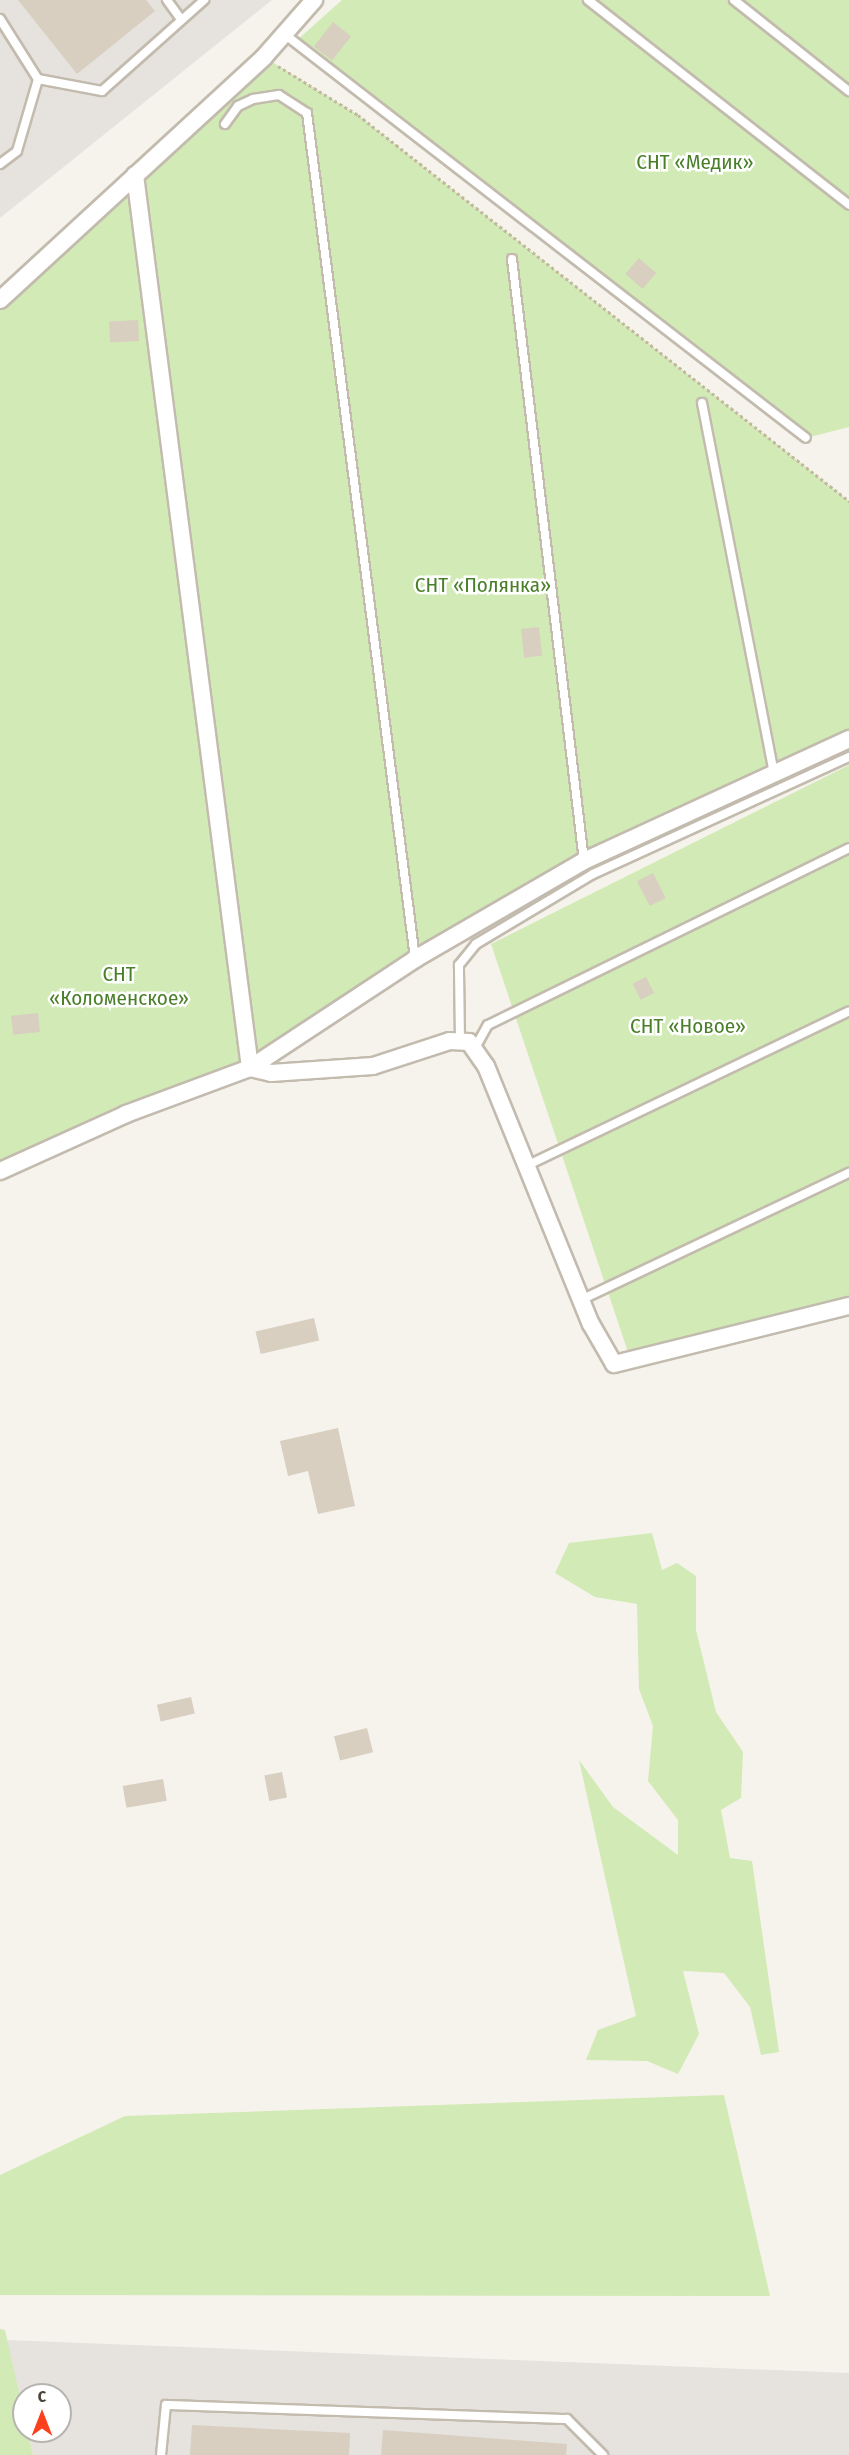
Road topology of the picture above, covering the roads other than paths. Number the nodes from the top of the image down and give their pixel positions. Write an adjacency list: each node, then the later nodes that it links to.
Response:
1 (167, 0): 7 (lane)
2 (204, 0): 7 (lane)
3 (315, 0): 8 (street)
4 (588, 0): 14 (lane)
5 (734, 0): 10 (lane)
6 (0, 19): 9 (lane)
7 (181, 19): 9 (lane)
8 (283, 33): 13 (street); 18 (lane)
9 (39, 80): 12 (lane)
10 (849, 91)
11 (225, 124): 24 (lane)
12 (0, 164)
13 (135, 175): 16 (street); 27 (street)
14 (849, 205)
15 (512, 260): 23 (lane)
16 (0, 300)
17 (702, 403): 21 (lane)
18 (806, 438)
19 (849, 739): 21 (street)
20 (849, 756): 26 (lane)
21 (774, 773): 23 (street)
22 (849, 848): 26 (lane)
23 (584, 861): 24 (street)
24 (415, 959): 27 (street)
25 (849, 1011): 28 (lane)
26 (467, 1045): 27 (street); 28 (street)
27 (250, 1068): 29 (street)
28 (525, 1166): 31 (street)
29 (0, 1171)
30 (849, 1173): 31 (lane)
31 (581, 1300): 32 (street)
32 (849, 1306)
33 (161, 2455): 34 (lane)
34 (603, 2455)

